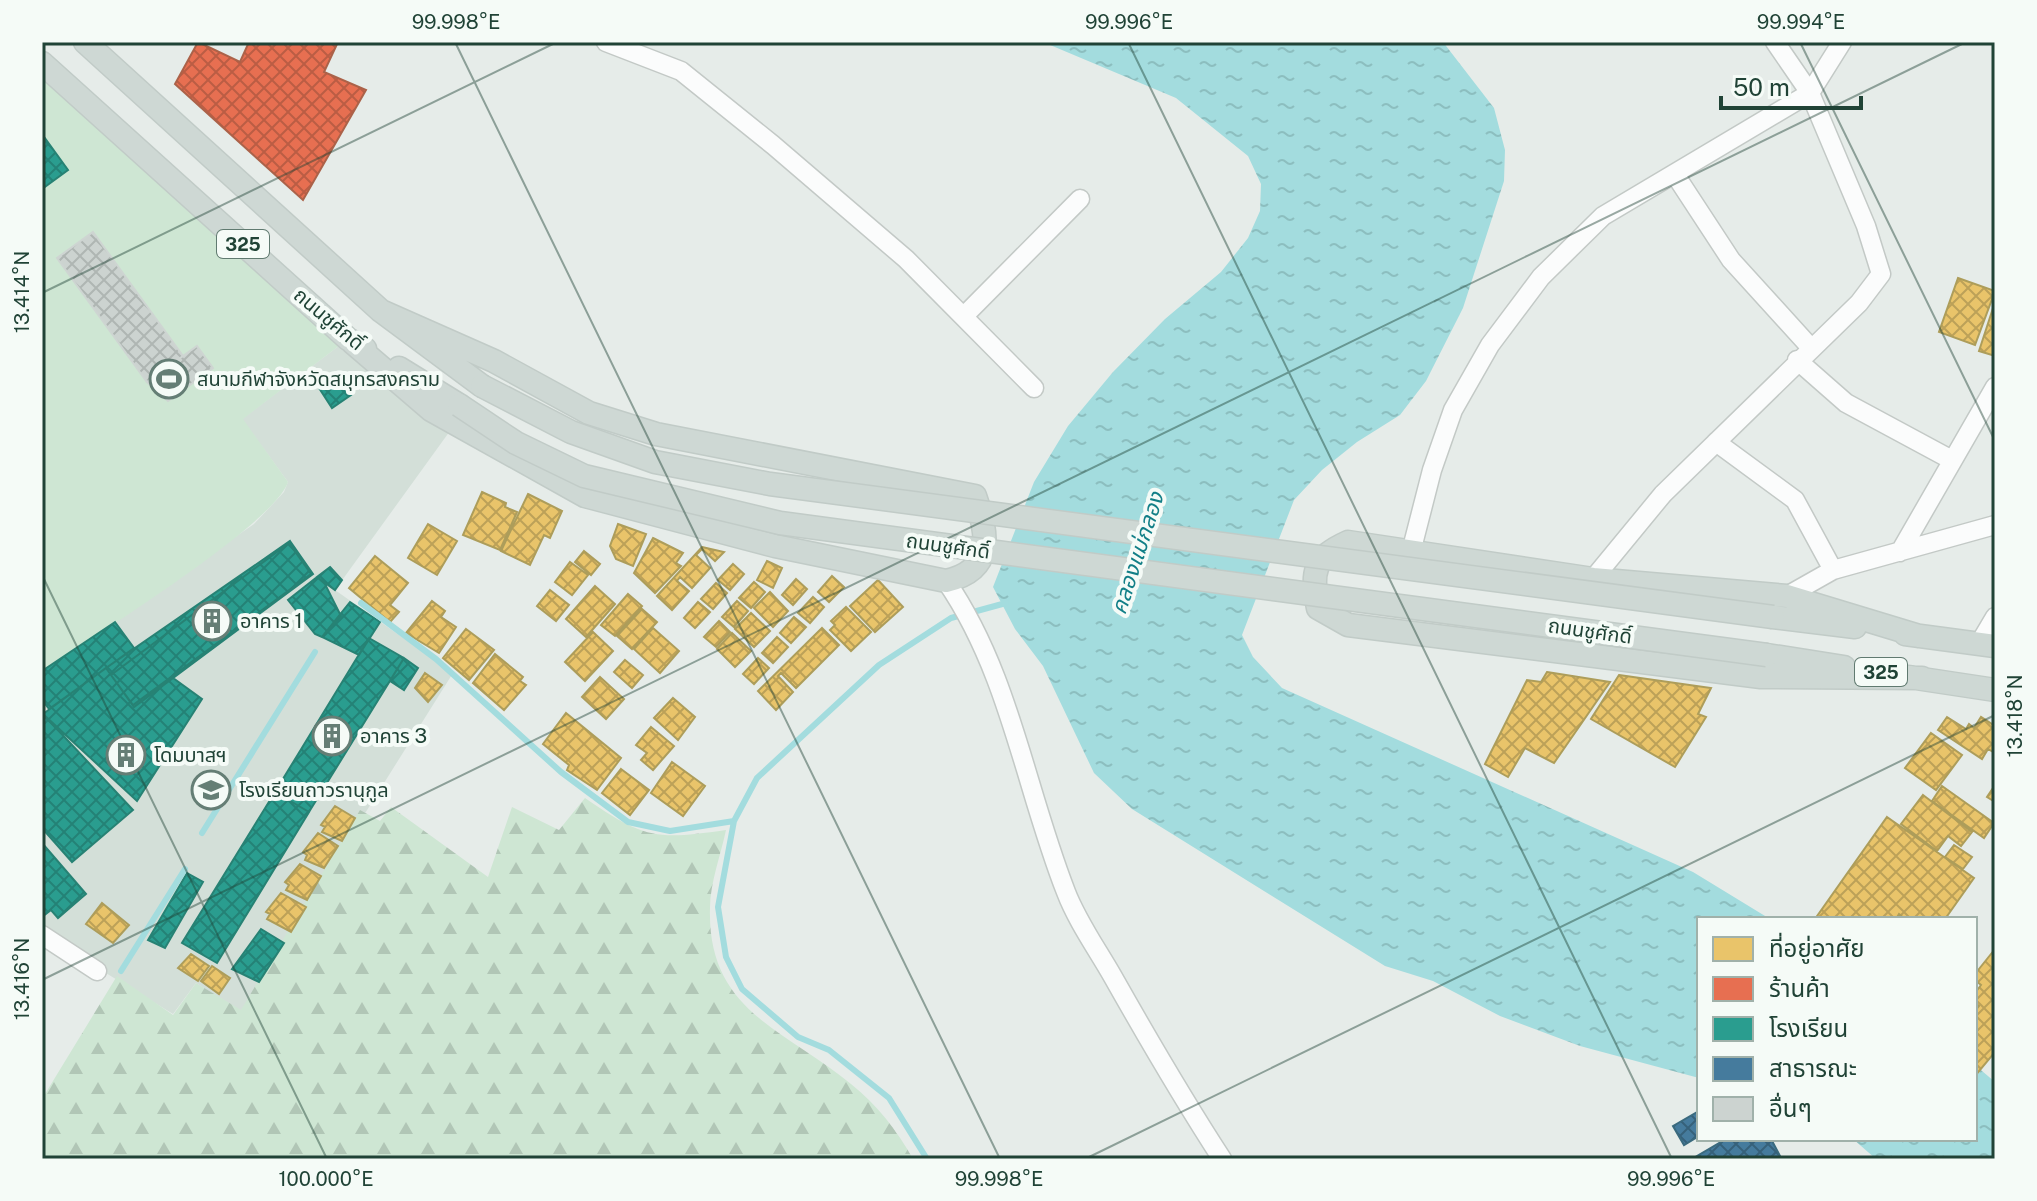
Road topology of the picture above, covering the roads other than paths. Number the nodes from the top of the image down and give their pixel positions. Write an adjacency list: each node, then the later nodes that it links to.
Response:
1 (85, 42): 9 (main road, ถนนชูศักดิ์ / 325)
2 (1775, 42): 6 (street)
3 (1842, 42): 6 (street)
4 (617, 44): 10 (street)
5 (42, 63): 11 (main road, ถนนชูศักดิ์ / 325)
6 (1810, 93): 7 (street); 12 (street)
7 (1676, 176): 12 (street); 18 (street)
8 (1080, 199): 10 (street)
9 (381, 311): 22 (main road); 25 (main road, ถนนชูศักดิ์ / 325, bridge)
10 (964, 316): 14 (street)
11 (353, 343): 22 (main road); 27 (main road, ถนนชูศักดิ์ / 325, bridge)
12 (1804, 354): 15 (street); 16 (street)
13 (1995, 387): 16 (street)
14 (1034, 388)
15 (1716, 442): 20 (street); 21 (street)
16 (1950, 459): 19 (street)
17 (1995, 525): 19 (street)
18 (1411, 552): 21 (main road); 27 (main road)
19 (1900, 552): 20 (street)
20 (1833, 570): 23 (street)
21 (1593, 579): 23 (main road)
22 (952, 589): 31 (street)
23 (1787, 596): 25 (main road)
24 (1995, 617): 26 (street)
25 (1919, 636): 26 (main road, ถนนชูศักดิ์ / 325)
26 (1987, 645)
27 (1922, 678): 28 (main road, ถนนชูศักดิ์ / 325)
28 (1995, 690)
29 (42, 935): 30 (street)
30 (97, 971)
31 (1222, 1159)

